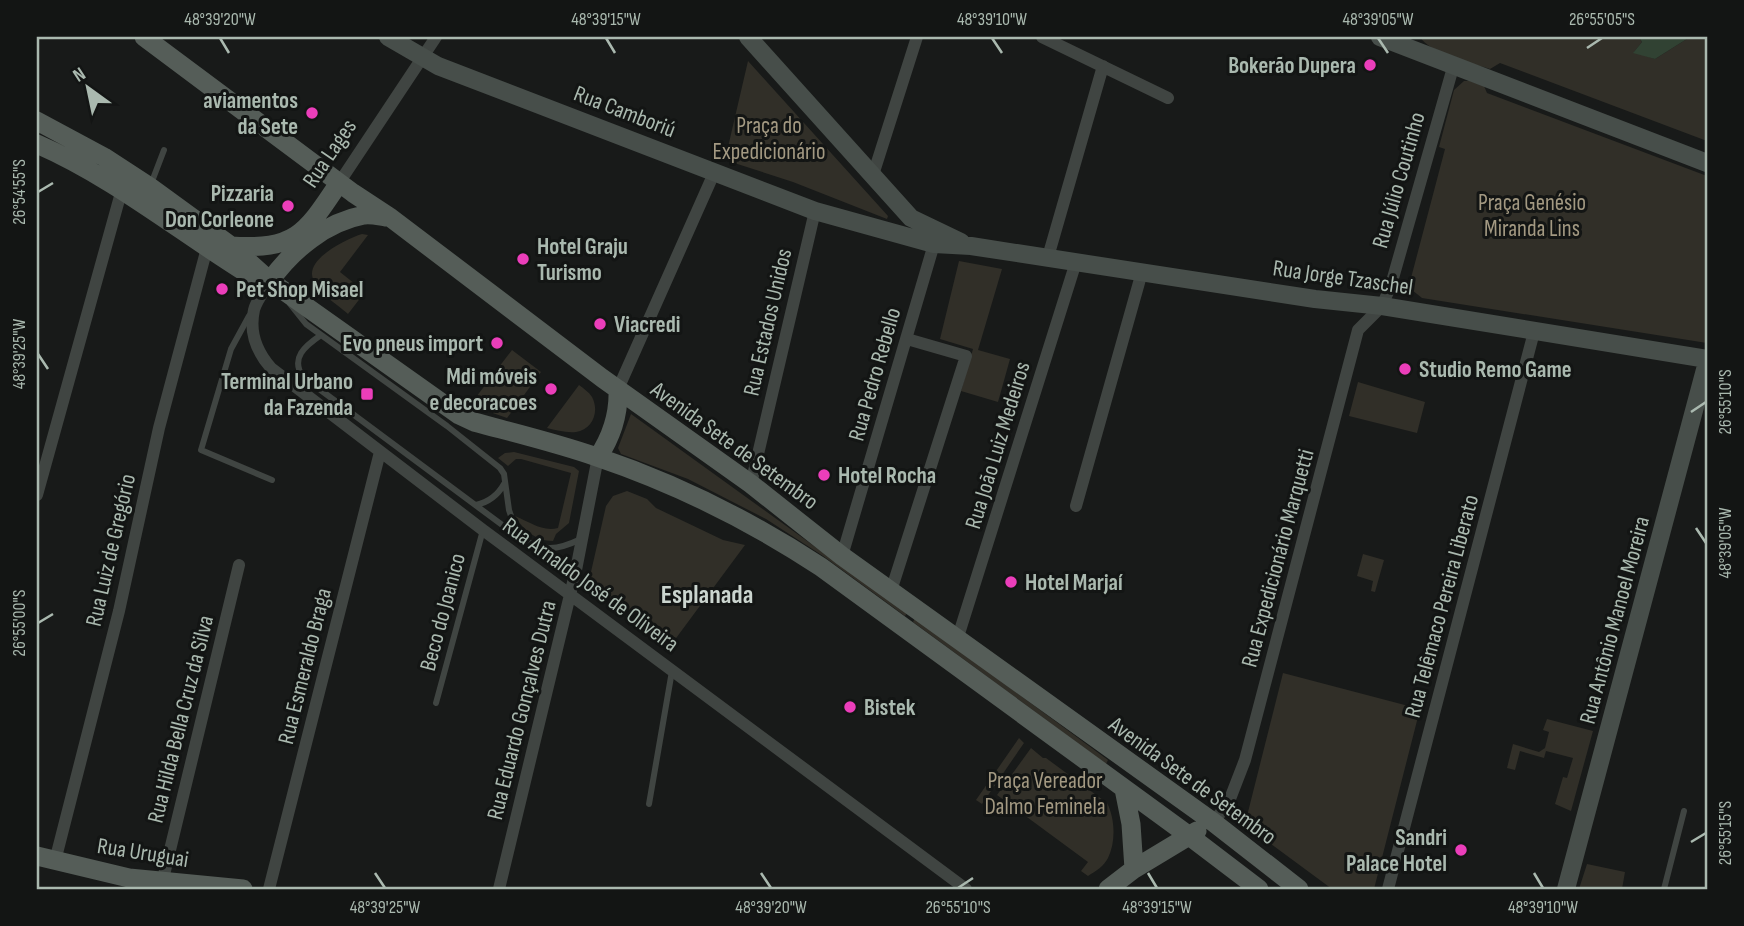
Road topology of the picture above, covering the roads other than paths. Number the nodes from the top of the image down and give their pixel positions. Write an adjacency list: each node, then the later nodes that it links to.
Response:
1 (144, 37): 19 (main road, Avenida Sete de Setembro)
2 (388, 37): 8 (main road, Rua Camboriú)
3 (436, 37): 8 (street, Rua Lages)
4 (748, 37): 17 (main road)
5 (917, 37): 17 (street)
6 (1042, 37): 10 (street)
7 (1380, 37): 9 (main road)
8 (422, 58): 16 (main road, Rua Camboriú); 19 (street, Rua Lages)
9 (1454, 64): 15 (main road); 31 (street, Rua Júlio Coutinho)
10 (1103, 66): 11 (street); 27 (street)
11 (1168, 97)
12 (37, 121): 18 (main road)
13 (37, 144): 18 (main road)
14 (164, 150): 20 (lane)
15 (1707, 163)
16 (715, 171): 21 (main road, Rua Camboriú); 37 (street)
17 (873, 176): 25 (main road)
18 (126, 181): 20 (main road); 26 (main road); 43 (street)
19 (339, 183): 22 (main road, Avenida Sete de Setembro); 24 (main road, Rua Lages)
20 (150, 187): 24 (main road)
21 (815, 211): 23 (main road, Rua Camboriú); 42 (street, Rua Estados Unidos)
22 (390, 218): 30 (main road); 37 (main road, Avenida Sete de Setembro)
23 (934, 244): 25 (main road, Rua Camboriú); 35 (street, Rua Pedro Rebello)
24 (231, 246): 30 (main road)
25 (971, 246): 27 (main road, Rua Jorge Tzaschel)
26 (206, 248): 30 (main road); 61 (street, Rua Luiz de Gregório)
27 (1048, 257): 28 (main road, Rua Jorge Tzaschel)
28 (1076, 262): 29 (main road, Rua Jorge Tzaschel); 53 (street, Rua João Luiz Medeiros)
29 (1142, 272): 31 (main road, Rua Jorge Tzaschel); 45 (street)
30 (270, 281): 32 (street); 34 (lane); 39 (main road, Avenida Sete de Setembro)
31 (1382, 306): 33 (main road, Rua Jorge Tzaschel); 59 (street, Rua Expedicionário Marquetti)
32 (254, 309): 38 (street, Rua Arnaldo José de Oliveira); 40 (lane)
33 (1534, 332): 36 (main road, Rua Jorge Tzaschel); 70 (street, Rua Telêmaco Pereira Liberato)
34 (321, 335): 41 (lane); 44 (lane)
35 (907, 339): 49 (street, Rua Pedro Rebello); 51 (street)
36 (1707, 361): 71 (main road, Rua Antônio Manoel Moreira)
37 (618, 389): 39 (main road); 42 (main road, Avenida Sete de Setembro)
38 (380, 452): 46 (street, Rua Arnaldo José de Oliveira); 65 (street, Rua Esmeraldo Braga)
39 (598, 457): 48 (street, Rua Eduardo Gonçalves Dutra); 56 (main road, Avenida Sete de Setembro)
40 (272, 480)
41 (504, 484): 44 (lane); 47 (lane)
42 (751, 484): 49 (main road, Avenida Sete de Setembro)
43 (37, 495)
44 (476, 505): 47 (lane)
45 (1076, 506)
46 (483, 530): 52 (street, Rua Arnaldo José de Oliveira); 55 (lane, Beco do Joanico)
47 (517, 536): 48 (lane)
48 (583, 538): 52 (street, Rua Eduardo Gonçalves Dutra)
49 (842, 556): 51 (main road, Avenida Sete de Setembro)
50 (239, 565): 63 (street, Rua Hilda Bella Cruz da Silva)
51 (891, 591): 53 (main road, Avenida Sete de Setembro)
52 (570, 594): 54 (street, Rua Arnaldo José de Oliveira); 66 (street, Rua Eduardo Gonçalves Dutra)
53 (957, 640): 59 (main road, Avenida Sete de Setembro)
54 (673, 669): 57 (lane); 67 (street, Rua Arnaldo José de Oliveira)
55 (436, 704)
56 (1124, 789): 60 (main road, Avenida Sete de Setembro); 62 (main road)
57 (649, 804)
58 (1684, 811): 72 (lane)
59 (1213, 822): 60 (main road); 69 (main road, Avenida Sete de Setembro)
60 (1188, 835): 62 (main road); 68 (main road, Avenida Sete de Setembro)
61 (46, 858): 63 (main road, Rua Uruguai)
62 (1123, 882)
63 (162, 883): 64 (main road, Rua Uruguai)
64 (243, 889)
65 (269, 889)
66 (499, 889)
67 (966, 889)
68 (1259, 889)
69 (1300, 889)
70 (1388, 889)
71 (1566, 889)
72 (1664, 889)

